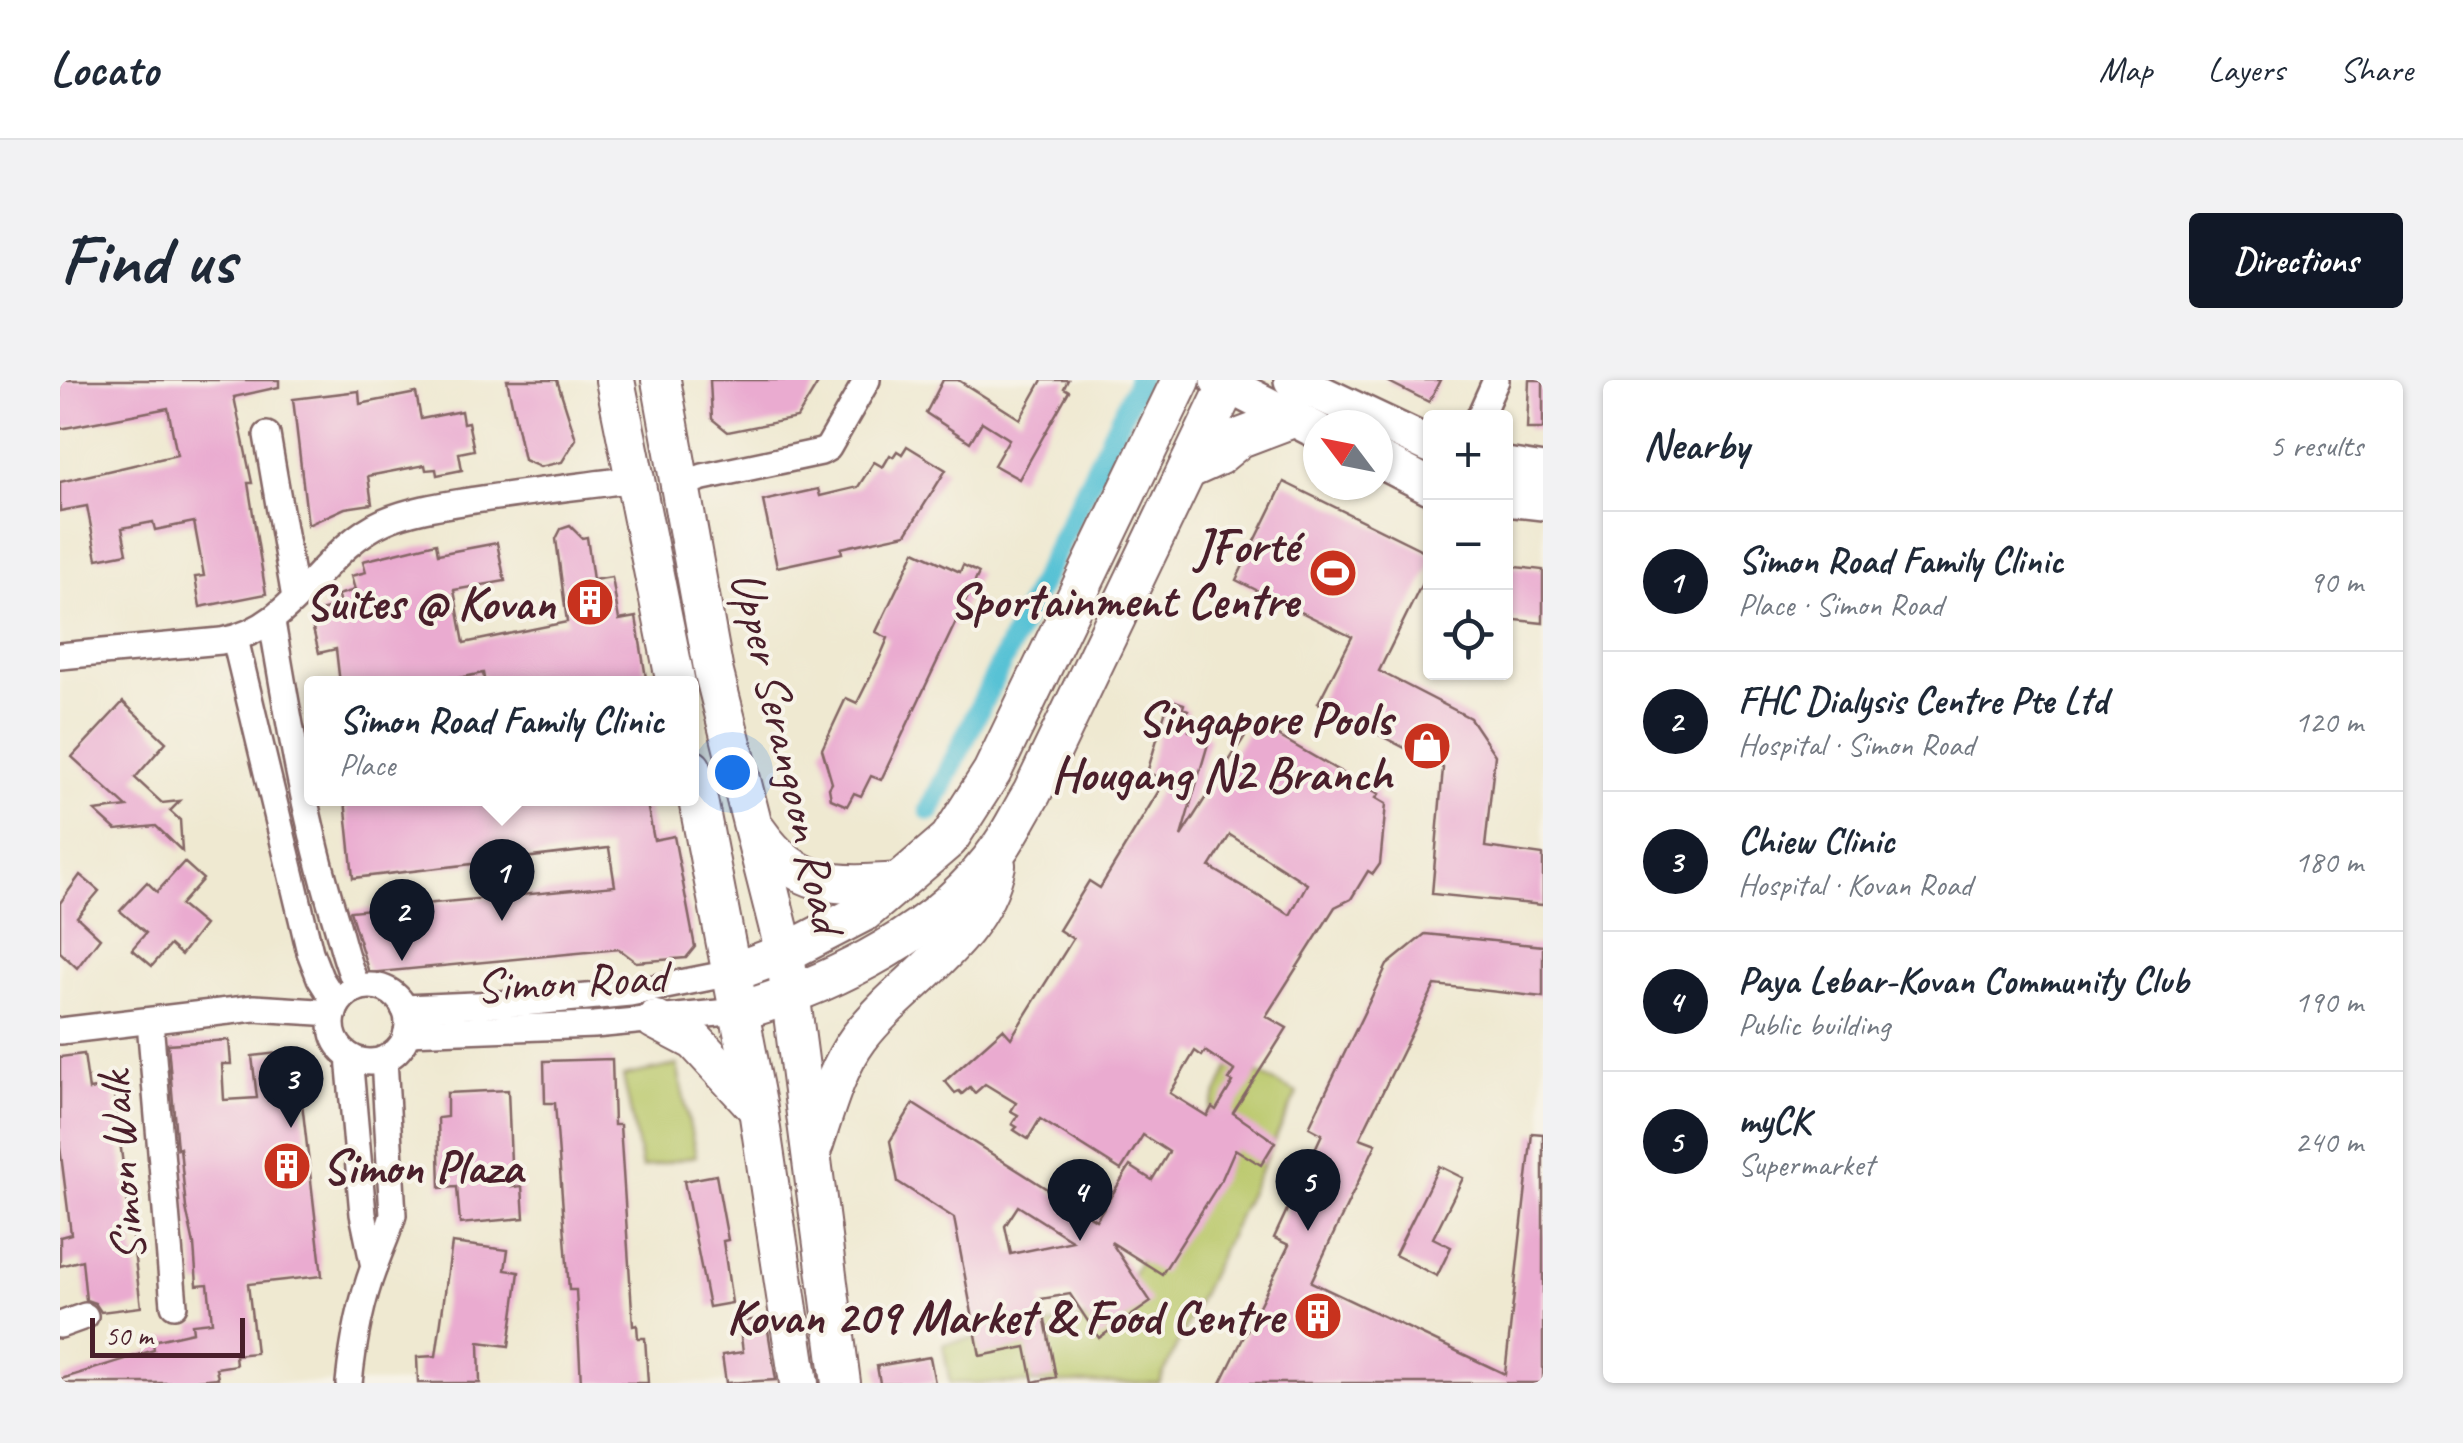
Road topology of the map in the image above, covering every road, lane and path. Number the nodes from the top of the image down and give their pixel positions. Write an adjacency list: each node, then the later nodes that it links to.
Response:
1 (615, 380): 18 (main road, Upper Serangoon Road)
2 (662, 380): 17 (main road, Upper Serangoon Road)
3 (867, 380): 17 (street)
4 (1181, 380): 32 (main road)
5 (1292, 380): 12 (main road)
6 (1496, 380): 8 (street)
7 (1225, 382): 9 (main road); 15 (main road)
8 (1482, 410)
9 (1303, 423)
10 (1303, 424): 15 (main road)
11 (267, 435): 22 (street)
12 (1423, 443)
13 (1393, 467): 19 (main road)
14 (1513, 467): 16 (main road)
15 (1187, 470): 31 (main road)
16 (1543, 472)
17 (677, 473): 30 (main road, Upper Serangoon Road)
18 (635, 479): 22 (street); 26 (main road, Upper Serangoon Road)
19 (1423, 482)
20 (1513, 499): 21 (main road)
21 (1543, 502)
22 (295, 598): 23 (street)
23 (272, 622): 24 (street); 27 (street)
24 (235, 639): 25 (street); 34 (street)
25 (60, 656)
26 (674, 676)
27 (304, 798)
28 (305, 806): 36 (street)
29 (699, 806): 35 (main road, Upper Serangoon Road)
30 (751, 821): 32 (main road); 33 (main road, Upper Serangoon Road)
31 (1000, 848): 37 (main road); 48 (main road)
32 (899, 882): 33 (main road)
33 (785, 953): 35 (main road); 37 (main road, Upper Serangoon Road)
34 (315, 967): 38 (street); 39 (street)
35 (731, 973): 40 (main road, Upper Serangoon Road); 41 (street, Simon Road)
36 (358, 988): 39 (street); 41 (street)
37 (792, 996): 40 (main road); 48 (main road, Upper Serangoon Road)
38 (289, 1008): 39 (street); 43 (street)
39 (336, 1009): 45 (street)
40 (739, 1011): 42 (street, Simon Road); 47 (main road, Upper Serangoon Road)
41 (406, 1020): 42 (street, Simon Road); 46 (street)
42 (655, 1020): 47 (main road)
43 (150, 1022): 44 (street); 50 (street, Simon Walk)
44 (60, 1031)
45 (348, 1056): 46 (street); 49 (street)
46 (384, 1059): 49 (street)
47 (758, 1109): 54 (main road, Upper Serangoon Road)
48 (809, 1158): 55 (main road, Upper Serangoon Road)
49 (374, 1267): 53 (street)
50 (174, 1305)
51 (85, 1316): 52 (street)
52 (60, 1325)
53 (350, 1383)
54 (799, 1383)
55 (841, 1383)

